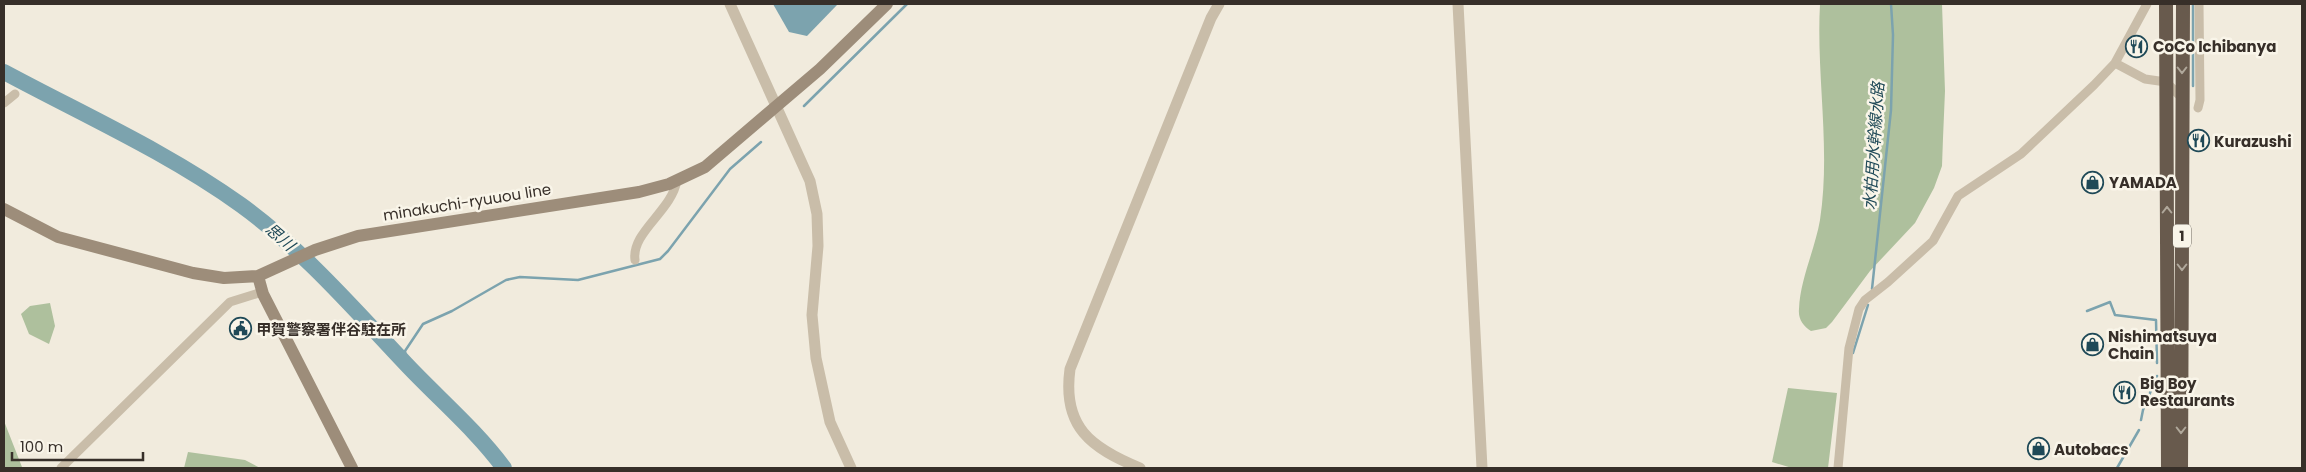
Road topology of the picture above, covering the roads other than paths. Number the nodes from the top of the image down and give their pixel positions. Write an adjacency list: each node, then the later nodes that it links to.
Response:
1 (730, 4): 14 (street)
2 (887, 4): 14 (main road, minakuchi-ryuuou line)
3 (1219, 4): 24 (street)
4 (1458, 4): 25 (street)
5 (2147, 4): 9 (street)
6 (2166, 4): 10 (highway, 1)
7 (2183, 4): 12 (highway, 1, one-way to 12)
8 (2199, 4): 15 (street)
9 (2114, 63): 10 (street); 26 (street)
10 (2166, 82): 12 (street); 27 (highway, 1, one-way to 10)
11 (15, 94): 13 (street)
12 (2182, 98): 28 (highway, 1, one-way to 28)
13 (4, 103)
14 (778, 106): 16 (main road, minakuchi-ryuuou line); 23 (street)
15 (2198, 108)
16 (677, 180): 18 (street); 19 (main road, minakuchi-ryuuou line)
17 (4, 209): 19 (main road, minakuchi-ryuuou line)
18 (635, 260)
19 (258, 276): 20 (main road)
20 (262, 292): 21 (street); 22 (main road)
21 (61, 468)
22 (352, 468)
23 (851, 468)
24 (1140, 468)
25 (1482, 468)
26 (1838, 468)
27 (2168, 468)
28 (2181, 468)

